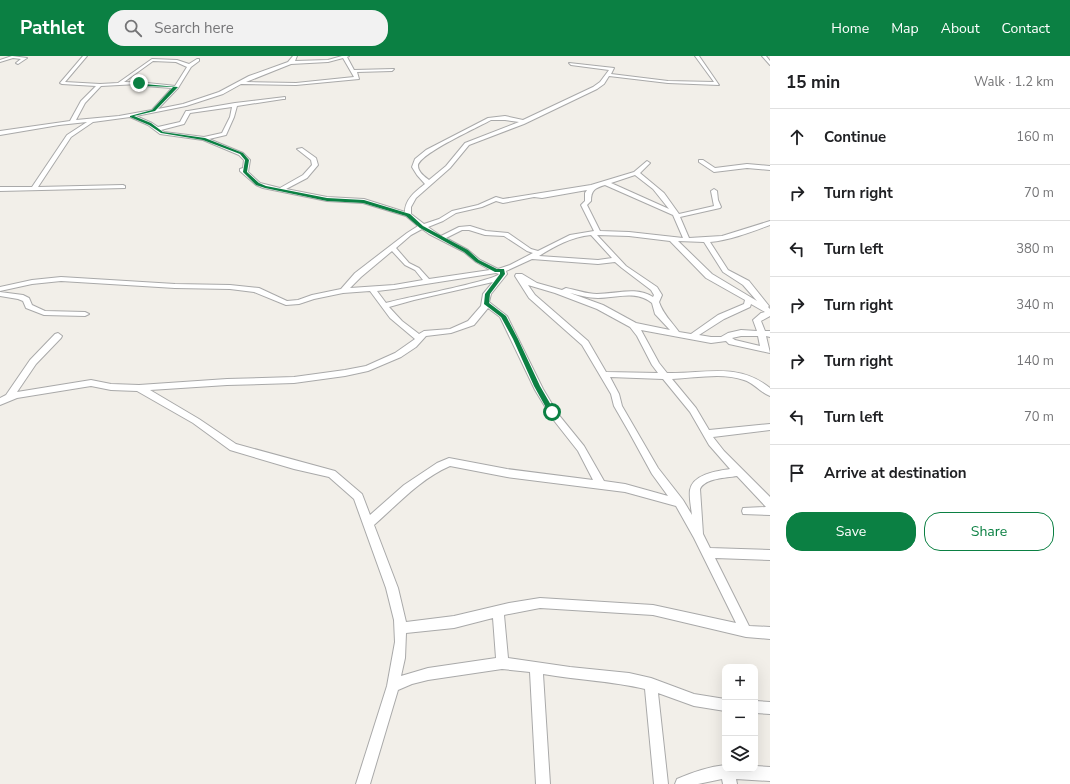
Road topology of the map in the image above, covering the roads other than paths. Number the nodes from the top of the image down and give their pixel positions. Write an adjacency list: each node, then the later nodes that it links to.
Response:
1 (85, 56): 18 (street)
2 (295, 56): 9 (street)
3 (697, 56): 15 (street)
4 (764, 56): 11 (street)
5 (346, 57): 9 (street); 14 (street)
6 (198, 60): 12 (street)
7 (0, 61): 8 (street)
8 (18, 63)
9 (290, 63): 16 (street)
10 (571, 64): 15 (street)
11 (770, 64)
12 (189, 66): 17 (street); 19 (street)
13 (392, 70): 14 (street)
14 (354, 71): 16 (street)
15 (608, 75): 26 (street)
16 (239, 83): 22 (street)
17 (118, 84): 18 (street); 19 (street)
18 (100, 85): 25 (street)
19 (176, 87): 22 (street)
20 (283, 98): 21 (street)
21 (235, 104): 27 (street); 29 (street)
22 (154, 110): 23 (street)
23 (131, 116): 24 (street); 27 (street)
24 (92, 121): 25 (street); 39 (street)
25 (72, 122): 28 (street)
26 (524, 122): 36 (street); 36 (street)
27 (157, 129): 29 (street)
28 (0, 133)
29 (204, 139): 41 (street)
30 (300, 149): 41 (street)
31 (701, 161): 33 (street)
32 (647, 163): 34 (street)
33 (770, 168)
34 (636, 173): 35 (street); 44 (street)
35 (606, 183): 38 (street); 44 (street)
36 (428, 184): 43 (street)
37 (123, 187): 39 (street)
38 (592, 187): 46 (street); 47 (street)
39 (34, 188): 40 (street)
40 (0, 189)
41 (282, 190): 43 (street)
42 (714, 191): 44 (street)
43 (408, 215): 46 (street)
44 (676, 215): 50 (street)
45 (770, 223): 51 (street)
46 (422, 227): 48 (street); 52 (street)
47 (595, 233): 49 (street); 53 (street); 55 (street)
48 (442, 238): 53 (street); 56 (street)
49 (671, 238): 50 (street); 64 (street)
50 (687, 240): 51 (street)
51 (706, 240): 68 (street)
52 (392, 248): 58 (street); 62 (street)
53 (538, 253): 54 (street)
54 (531, 257): 55 (street); 56 (street)
55 (618, 260): 65 (street)
56 (502, 272): 57 (street); 58 (street); 66 (street); 67 (street)
57 (519, 276): 59 (street); 78 (street)
58 (427, 281): 61 (street)
59 (547, 288): 65 (street); 70 (street)
60 (0, 289): 62 (street)
61 (372, 289): 62 (street); 67 (street)
62 (343, 291)
63 (0, 294): 69 (street)
64 (749, 299): 68 (street); 74 (street)
65 (655, 302): 71 (street)
66 (486, 304): 75 (street); 87 (street)
67 (385, 306): 75 (street)
68 (770, 313): 72 (street)
69 (85, 314)
70 (633, 325): 71 (street); 79 (street)
71 (676, 334): 74 (street)
72 (766, 334): 76 (street); 77 (street)
73 (58, 336): 82 (street)
74 (693, 336): 76 (street)
75 (419, 338): 80 (street)
76 (727, 338): 77 (street)
77 (768, 351)
78 (603, 375): 79 (street); 88 (street)
79 (665, 376): 81 (street); 85 (street)
80 (139, 388): 82 (street); 92 (street)
81 (770, 393)
82 (9, 397): 83 (street)
83 (0, 402)
84 (770, 427): 85 (street)
85 (707, 434): 86 (street)
86 (738, 472): 89 (street); 93 (street)
87 (600, 484): 88 (street); 92 (street)
88 (678, 503): 93 (street)
89 (770, 504)
90 (747, 510): 91 (street)
91 (770, 511)
92 (367, 524): 97 (street)
93 (698, 535): 94 (street)
94 (708, 553): 95 (street); 98 (street)
95 (770, 555)
96 (498, 612): 97 (street); 98 (street); 100 (street)
97 (400, 628): 103 (street)
98 (746, 630): 99 (street)
99 (770, 633)
100 (502, 663): 101 (street); 103 (street)
101 (536, 667): 102 (street); 110 (street)
102 (650, 684): 104 (street); 111 (street)
103 (393, 686): 109 (street)
104 (722, 705)
105 (758, 707): 106 (street)
106 (770, 708)
107 (770, 774): 108 (street)
108 (729, 778): 112 (street)
109 (363, 784)
110 (543, 784)
111 (661, 784)
112 (682, 784)

